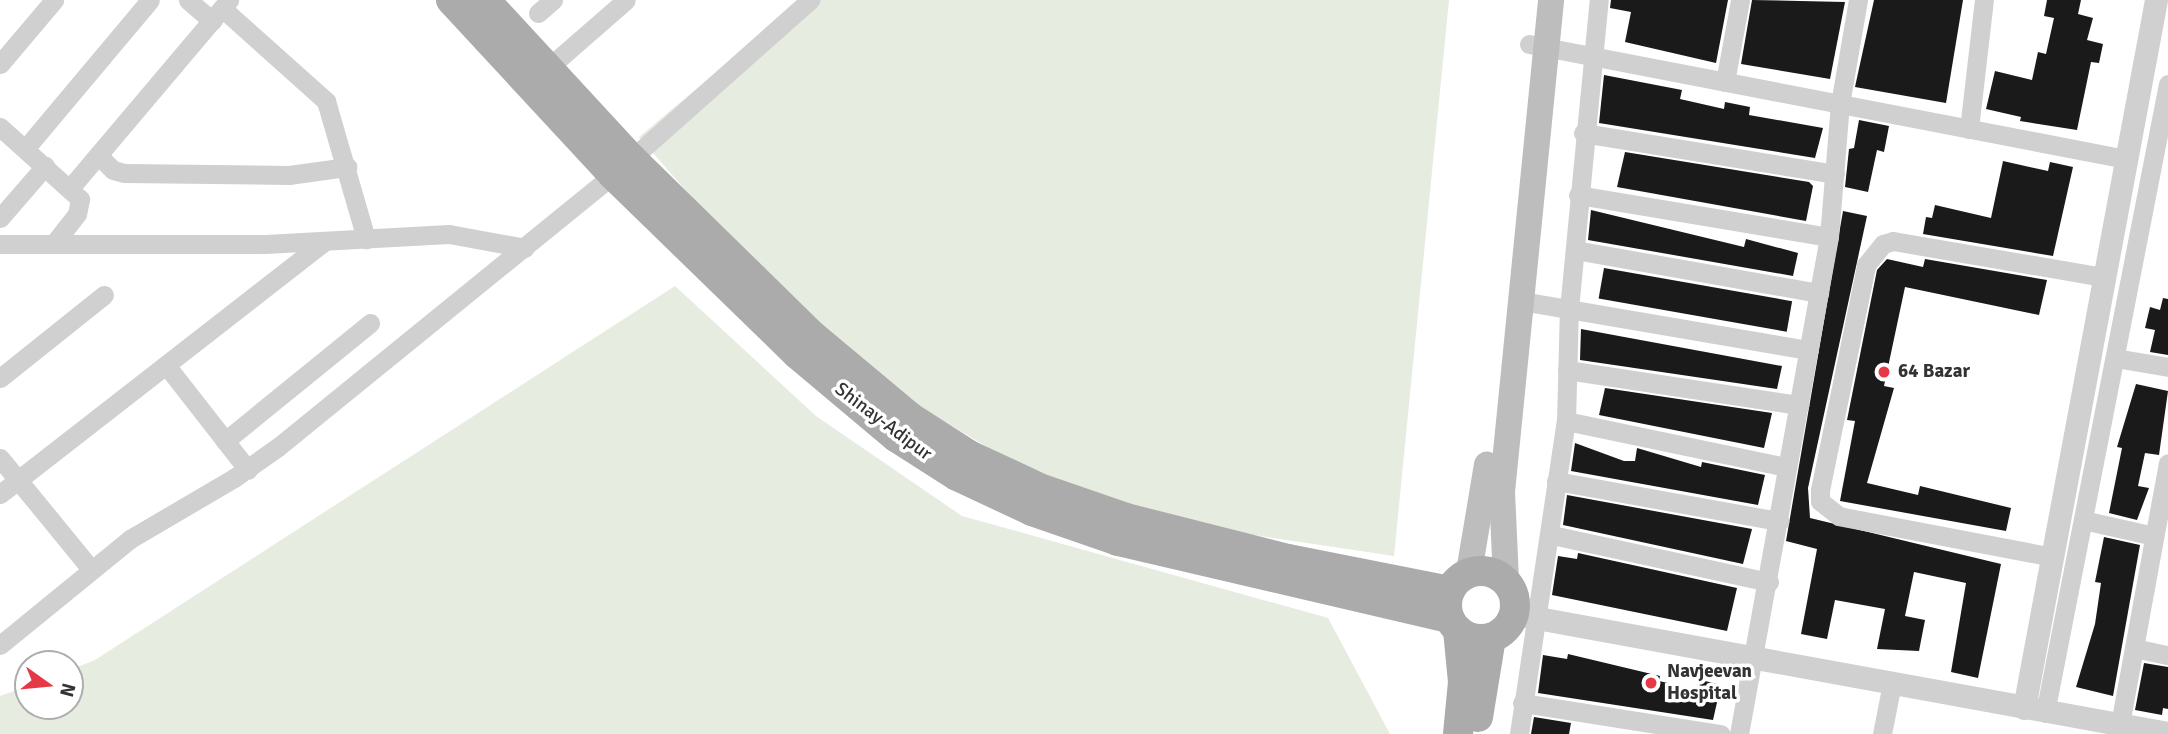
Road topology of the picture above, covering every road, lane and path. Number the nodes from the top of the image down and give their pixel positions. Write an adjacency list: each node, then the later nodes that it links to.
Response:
1 (54, 0): 18 (street)
2 (150, 0): 26 (street)
3 (188, 0): 15 (street)
4 (451, 0): 31 (main road, Shinay-Adipur)
5 (485, 0): 19 (main road, Shinay-Adipur)
6 (626, 0): 19 (street)
7 (810, 0): 31 (street)
8 (1534, 0): 16 (main road)
9 (1551, 0): 16 (main road)
10 (1599, 0): 17 (street)
11 (1740, 0): 20 (street)
12 (1858, 0): 22 (street)
13 (1984, 0): 24 (street)
14 (2156, 0): 28 (street)
15 (221, 10): 27 (street); 30 (street)
16 (1538, 46): 17 (street); 47 (main road); 74 (main road)
17 (1591, 56): 20 (street); 25 (street)
18 (0, 64)
19 (548, 68): 31 (main road, Shinay-Adipur)
20 (1725, 82): 22 (street)
21 (2168, 84): 33 (street)
22 (1840, 104): 24 (street); 32 (street)
23 (0, 127): 26 (street)
24 (1969, 129): 28 (street)
25 (1583, 132): 32 (street); 35 (street)
26 (25, 149): 29 (street)
27 (98, 155): 30 (street); 34 (street)
28 (2125, 163): 33 (street); 44 (street)
29 (45, 166): 34 (street); 36 (street)
30 (347, 167): 38 (street)
31 (622, 167): 42 (street); 74 (main road, Shinay-Adipur)
32 (1835, 174): 37 (street)
33 (2159, 175): 51 (street)
34 (71, 187): 40 (street)
35 (1578, 195): 37 (street); 43 (street)
36 (0, 218)
37 (1829, 237): 45 (street)
38 (366, 239): 39 (street); 42 (street)
39 (325, 241): 40 (street); 52 (street)
40 (55, 243): 41 (street)
41 (3, 247)
42 (525, 248): 62 (street)
43 (1575, 250): 45 (street); 48 (street)
44 (2104, 277): 70 (street); 70 (street)
45 (1819, 293): 50 (street)
46 (104, 295): 55 (street)
47 (1521, 301): 48 (street); 72 (main road)
48 (1569, 309): 50 (street); 54 (street)
49 (370, 323): 58 (street)
50 (1809, 350): 56 (street)
51 (2115, 358): 53 (street); 66 (street)
52 (166, 365): 58 (street); 63 (street)
53 (2168, 367)
54 (1567, 370): 56 (street); 57 (street)
55 (0, 378)
56 (1799, 405): 61 (street)
57 (1566, 421): 61 (street); 64 (street)
58 (225, 441): 62 (street)
59 (0, 458): 63 (street)
60 (2168, 463): 69 (street)
61 (1787, 467): 67 (street)
62 (248, 470): 71 (street)
63 (18, 480): 65 (street); 71 (street)
64 (1556, 481): 67 (street); 68 (street)
65 (0, 494)
66 (2083, 520): 69 (street); 83 (street)
67 (1779, 521): 73 (street)
68 (1552, 535): 73 (street); 75 (street)
69 (2154, 537): 78 (street)
70 (2053, 557): 83 (street)
71 (91, 569): 77 (street)
72 (1506, 580): 74 (main road); 75 (main road)
73 (1769, 582): 80 (street)
74 (1457, 603): 76 (main road); 86 (main road)
75 (1525, 615): 76 (main road); 80 (street); 82 (street)
76 (1491, 638): 87 (main road)
77 (0, 645)
78 (2134, 648): 79 (street); 84 (street)
79 (2168, 655)
80 (1753, 657): 81 (street); 90 (street)
81 (1892, 683): 83 (street); 91 (street)
82 (1522, 703): 88 (street); 89 (street)
83 (2034, 710): 84 (street)
84 (2120, 724): 85 (street)
85 (2168, 733)
86 (1458, 734)
87 (1477, 734)
88 (1519, 734)
89 (1721, 734)
90 (1739, 734)
91 (1882, 734)

